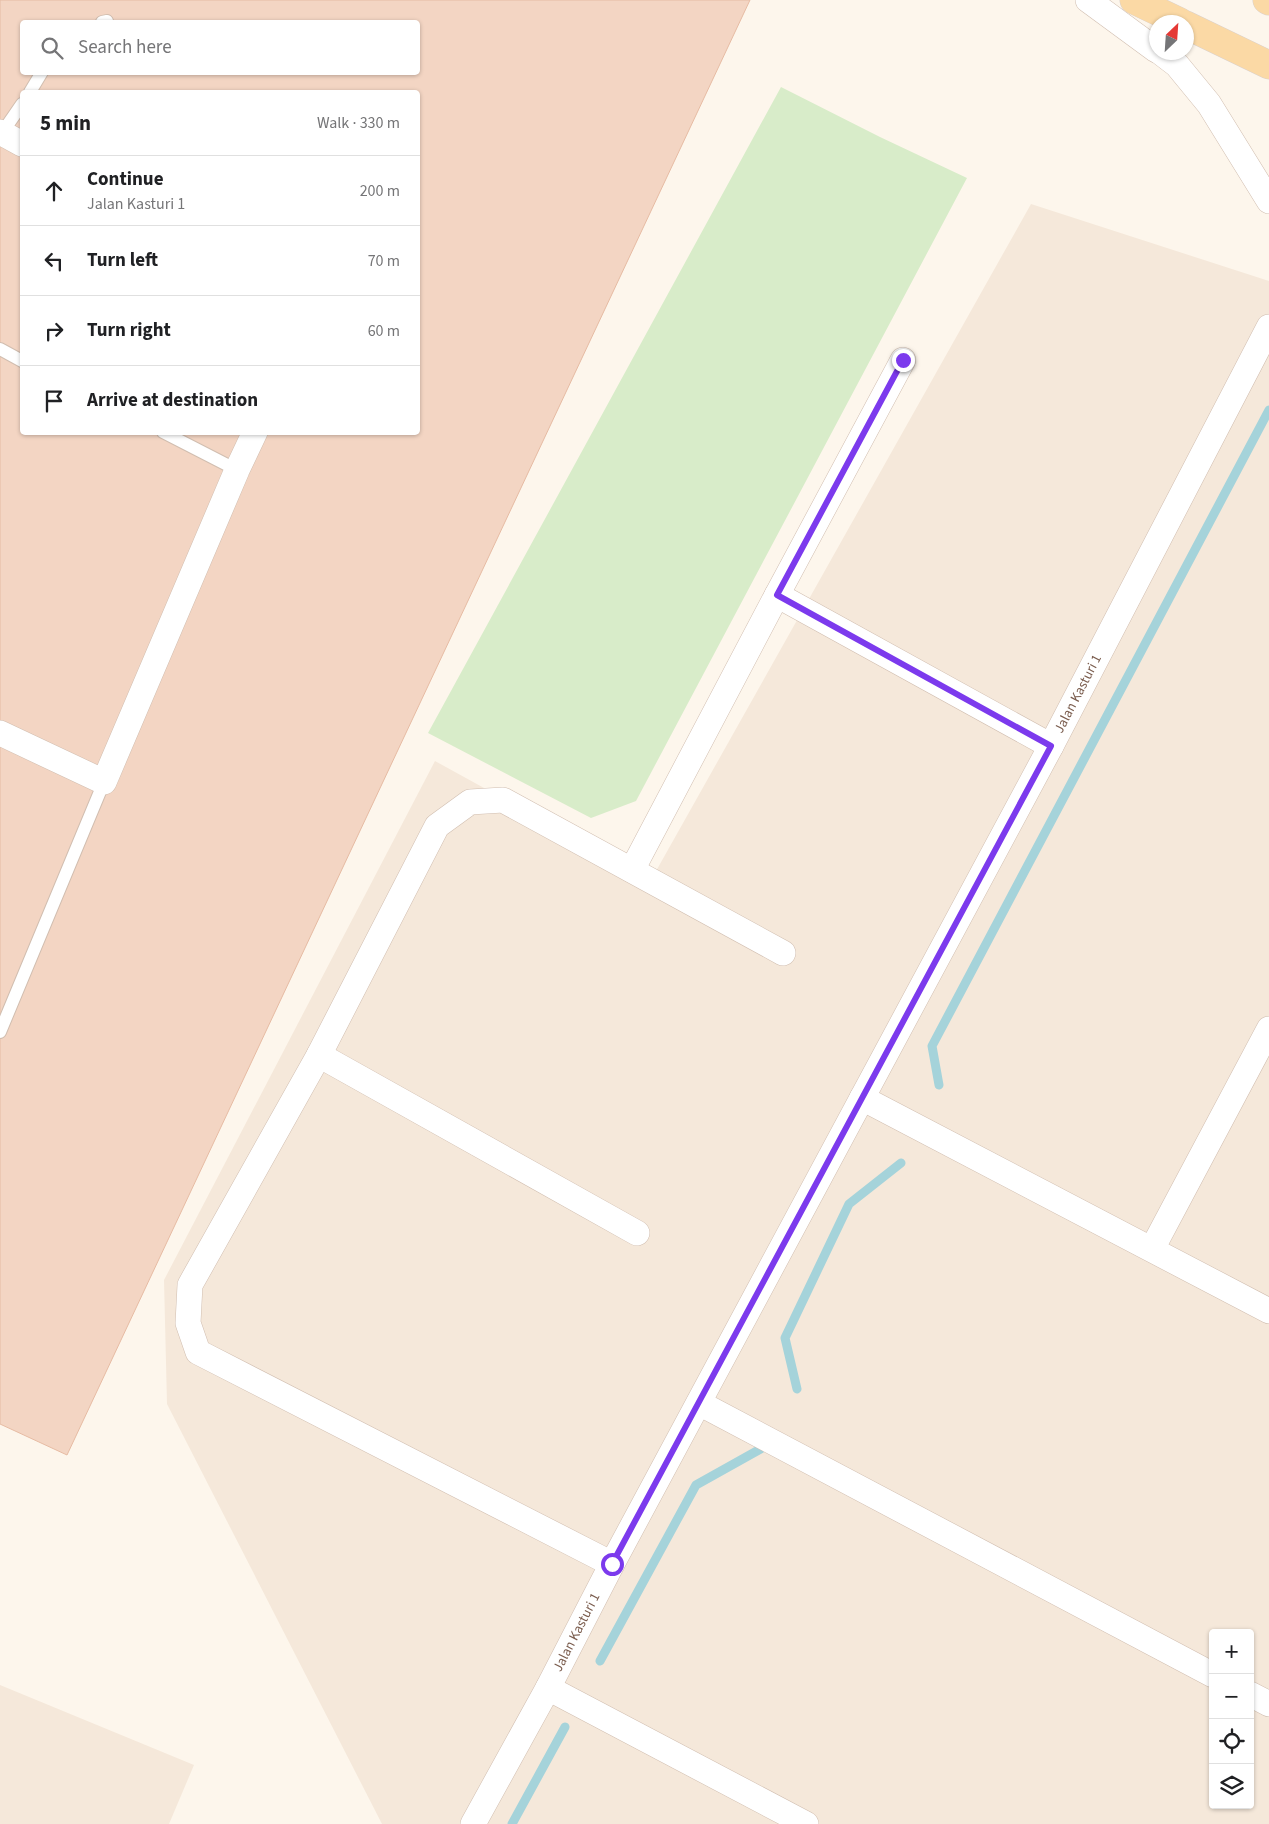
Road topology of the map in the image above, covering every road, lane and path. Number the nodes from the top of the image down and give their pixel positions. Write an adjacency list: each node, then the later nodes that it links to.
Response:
1 (1088, 0): 5 (street)
2 (1134, 0): 3 (main road)
3 (1165, 15)
4 (1194, 29): 7 (main road)
5 (1149, 45)
6 (1170, 60): 12 (street)
7 (1269, 65)
8 (40, 75): 9 (lane)
9 (31, 90)
10 (20, 109): 11 (lane)
11 (8, 137)
12 (1269, 201)
13 (1269, 327): 22 (street, Jalan Kasturi 1)
14 (0, 349): 15 (lane)
15 (20, 360)
16 (903, 360): 20 (street)
17 (169, 435): 19 (lane)
18 (254, 435): 19 (street)
19 (237, 470): 23 (street)
20 (777, 595): 22 (street); 24 (street)
21 (0, 732): 23 (street)
22 (1051, 746): 29 (street, Jalan Kasturi 1)
23 (104, 782): 27 (lane)
24 (632, 870): 25 (street); 28 (street)
25 (783, 953)
26 (1269, 1029): 31 (street)
27 (0, 1032)
28 (319, 1055): 30 (street); 34 (street)
29 (862, 1098): 31 (street); 33 (street, Jalan Kasturi 1)
30 (637, 1232)
31 (1152, 1249): 32 (street)
32 (1269, 1311)
33 (700, 1403): 34 (street, Jalan Kasturi 1); 35 (street)
34 (612, 1564): 36 (street, Jalan Kasturi 1)
35 (1211, 1674)
36 (548, 1688): 39 (street, Jalan Kasturi 1); 40 (street)
37 (1254, 1696): 38 (street)
38 (1269, 1704)
39 (473, 1824)
40 (806, 1824)

